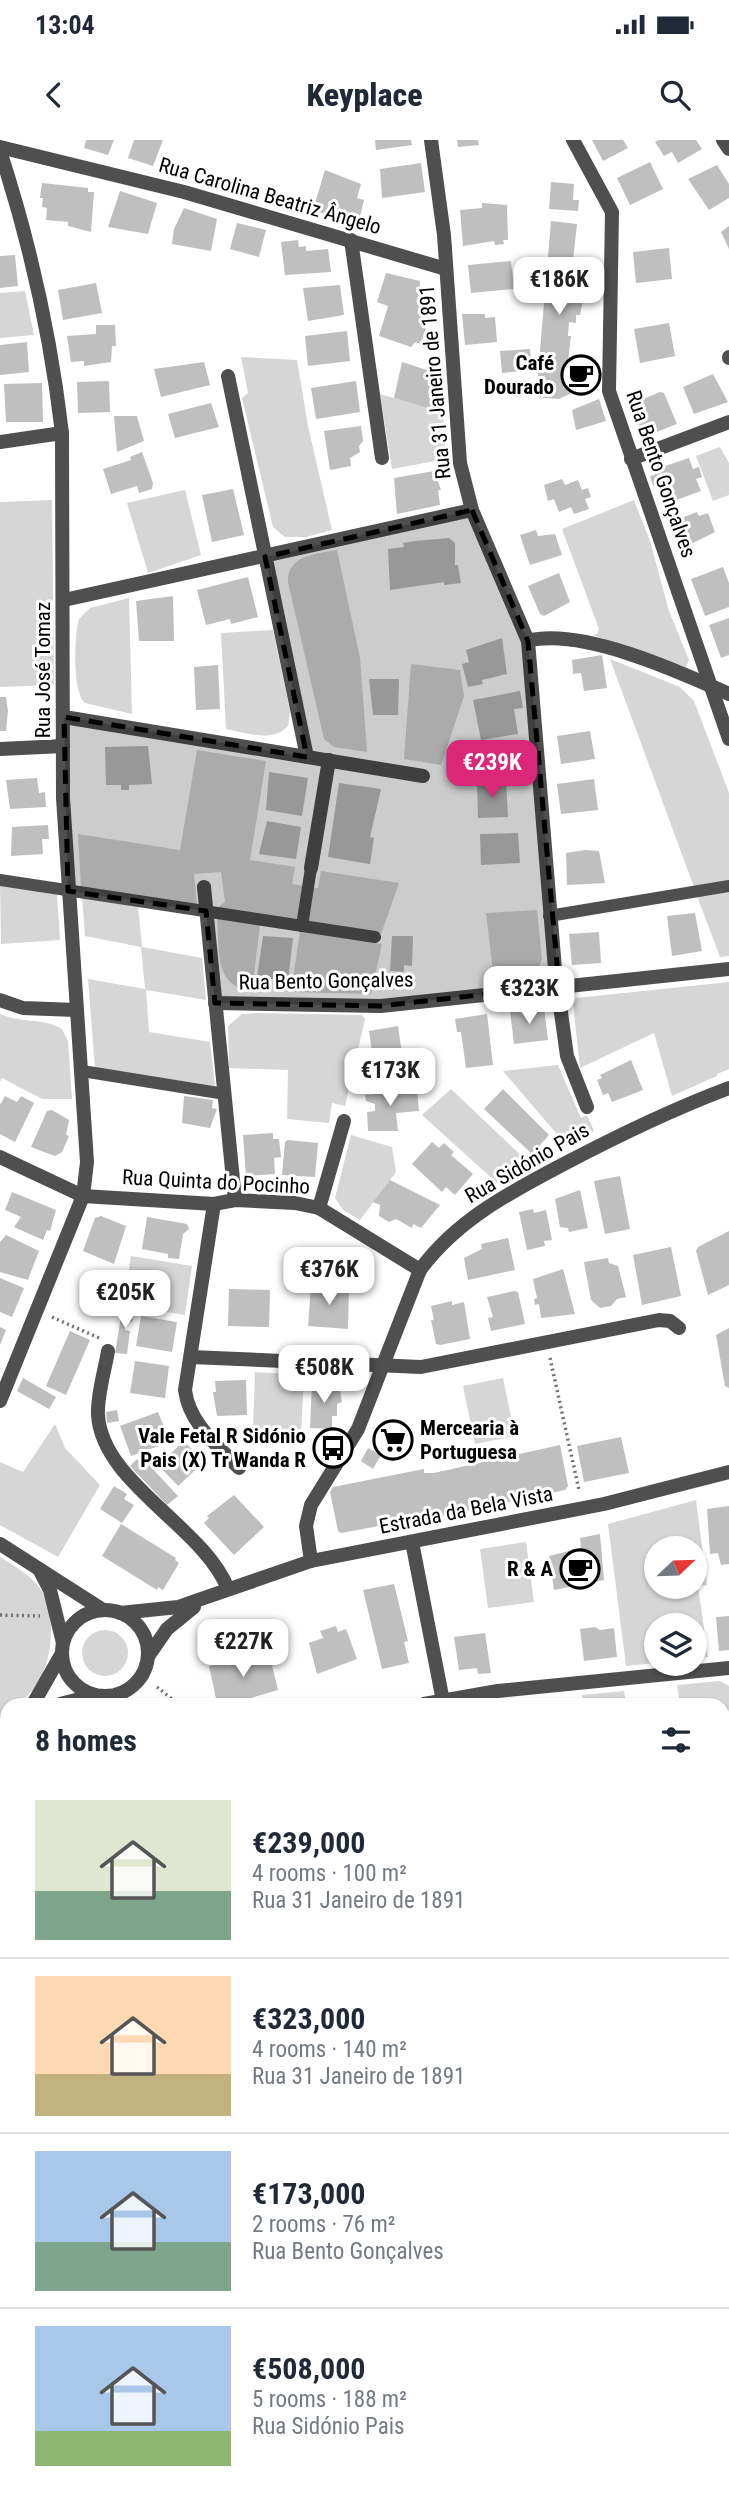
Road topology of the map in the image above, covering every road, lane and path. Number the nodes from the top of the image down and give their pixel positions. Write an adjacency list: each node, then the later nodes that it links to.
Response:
1 (431, 140): 7 (street, Rua 31 Janeiro de 1891)
2 (573, 140): 13 (street, Rua Bento Gonçalves)
3 (723, 140): 4 (street)
4 (729, 149)
5 (0, 150): 6 (street, Rua Carolina Beatriz Ângelo); 10 (street, Rua José Tomaz)
6 (351, 240): 7 (street, Rua Carolina Beatriz Ângelo); 12 (street)
7 (446, 269): 14 (street, Rua 31 Janeiro de 1891)
8 (228, 376): 15 (street)
9 (729, 422): 13 (street)
10 (62, 433): 11 (street); 16 (street, Rua José Tomaz)
11 (0, 442)
12 (382, 458)
13 (631, 459): 18 (street, Rua Bento Gonçalves)
14 (472, 510): 15 (street); 17 (street, Rua 31 Janeiro de 1891)
15 (265, 557): 16 (street); 24 (street)
16 (64, 600): 20 (street, Rua José Tomaz)
17 (528, 641): 18 (street); 33 (street, Rua 31 Janeiro de 1891)
18 (712, 687): 19 (street); 21 (street, Rua Bento Gonçalves)
19 (729, 694)
20 (64, 717): 22 (street, Rua José Tomaz); 24 (street)
21 (729, 738)
22 (63, 746): 23 (street); 31 (street, Rua José Tomaz)
23 (0, 749)
24 (307, 757): 25 (street)
25 (329, 760): 26 (street); 27 (street)
26 (423, 776)
27 (312, 869): 34 (street)
28 (0, 880): 31 (street)
29 (729, 886): 33 (street)
30 (204, 887): 32 (street)
31 (68, 891): 32 (street); 40 (street, Rua José Tomaz)
32 (206, 911): 34 (street); 39 (street)
33 (549, 916): 37 (street, Rua 31 Janeiro de 1891)
34 (302, 926): 35 (street)
35 (375, 937)
36 (729, 968): 37 (street, Rua Bento Gonçalves)
37 (559, 986): 39 (street, Rua Bento Gonçalves); 44 (street, Rua 31 Janeiro de 1891)
38 (0, 1000): 40 (street)
39 (215, 1003): 43 (street)
40 (76, 1010): 41 (street, Rua José Tomaz)
41 (82, 1071): 43 (street); 47 (street, Rua José Tomaz)
42 (729, 1088): 51 (street, Rua Sidónio Pais)
43 (225, 1094): 48 (street)
44 (587, 1107)
45 (344, 1121): 50 (street)
46 (0, 1157): 47 (street, Rua Quinta do Pocinho)
47 (83, 1196): 49 (street, Rua Quinta do Pocinho); 52 (street, Rua José Tomaz)
48 (235, 1200): 49 (street, Rua Quinta do Pocinho); 50 (street, Rua Quinta do Pocinho)
49 (214, 1204): 56 (street)
50 (319, 1208): 51 (street, Rua Quinta do Pocinho)
51 (420, 1270): 57 (street, Rua Sidónio Pais)
52 (37, 1311): 55 (path); 58 (street, Rua José Tomaz)
53 (679, 1328): 54 (street)
54 (547, 1342): 57 (street); 61 (path)
55 (108, 1351): 66 (street)
56 (191, 1357): 57 (street); 59 (street)
57 (384, 1367): 64 (street, Rua Sidónio Pais)
58 (0, 1401)
59 (239, 1468)
60 (729, 1472): 62 (street, Estrada da Bela Vista)
61 (579, 1490)
62 (412, 1542): 64 (street, Estrada da Bela Vista); 80 (street)
63 (0, 1544): 65 (street)
64 (311, 1561): 66 (street, Estrada da Bela Vista)
65 (39, 1568): 68 (street); 72 (street)
66 (228, 1589): 67 (street, Estrada da Bela Vista)
67 (212, 1595): 70 (street); 73 (street)
68 (103, 1610): 70 (street); 72 (street)
69 (47, 1612): 71 (path)
70 (120, 1613): 73 (street)
71 (0, 1615)
72 (62, 1648): 76 (street); 77 (street)
73 (148, 1657): 76 (street)
74 (729, 1668): 81 (street)
75 (157, 1687): 79 (path)
76 (94, 1695): 78 (street)
77 (36, 1698)
78 (83, 1698)
79 (171, 1698)
80 (442, 1698)
81 (460, 1698)

